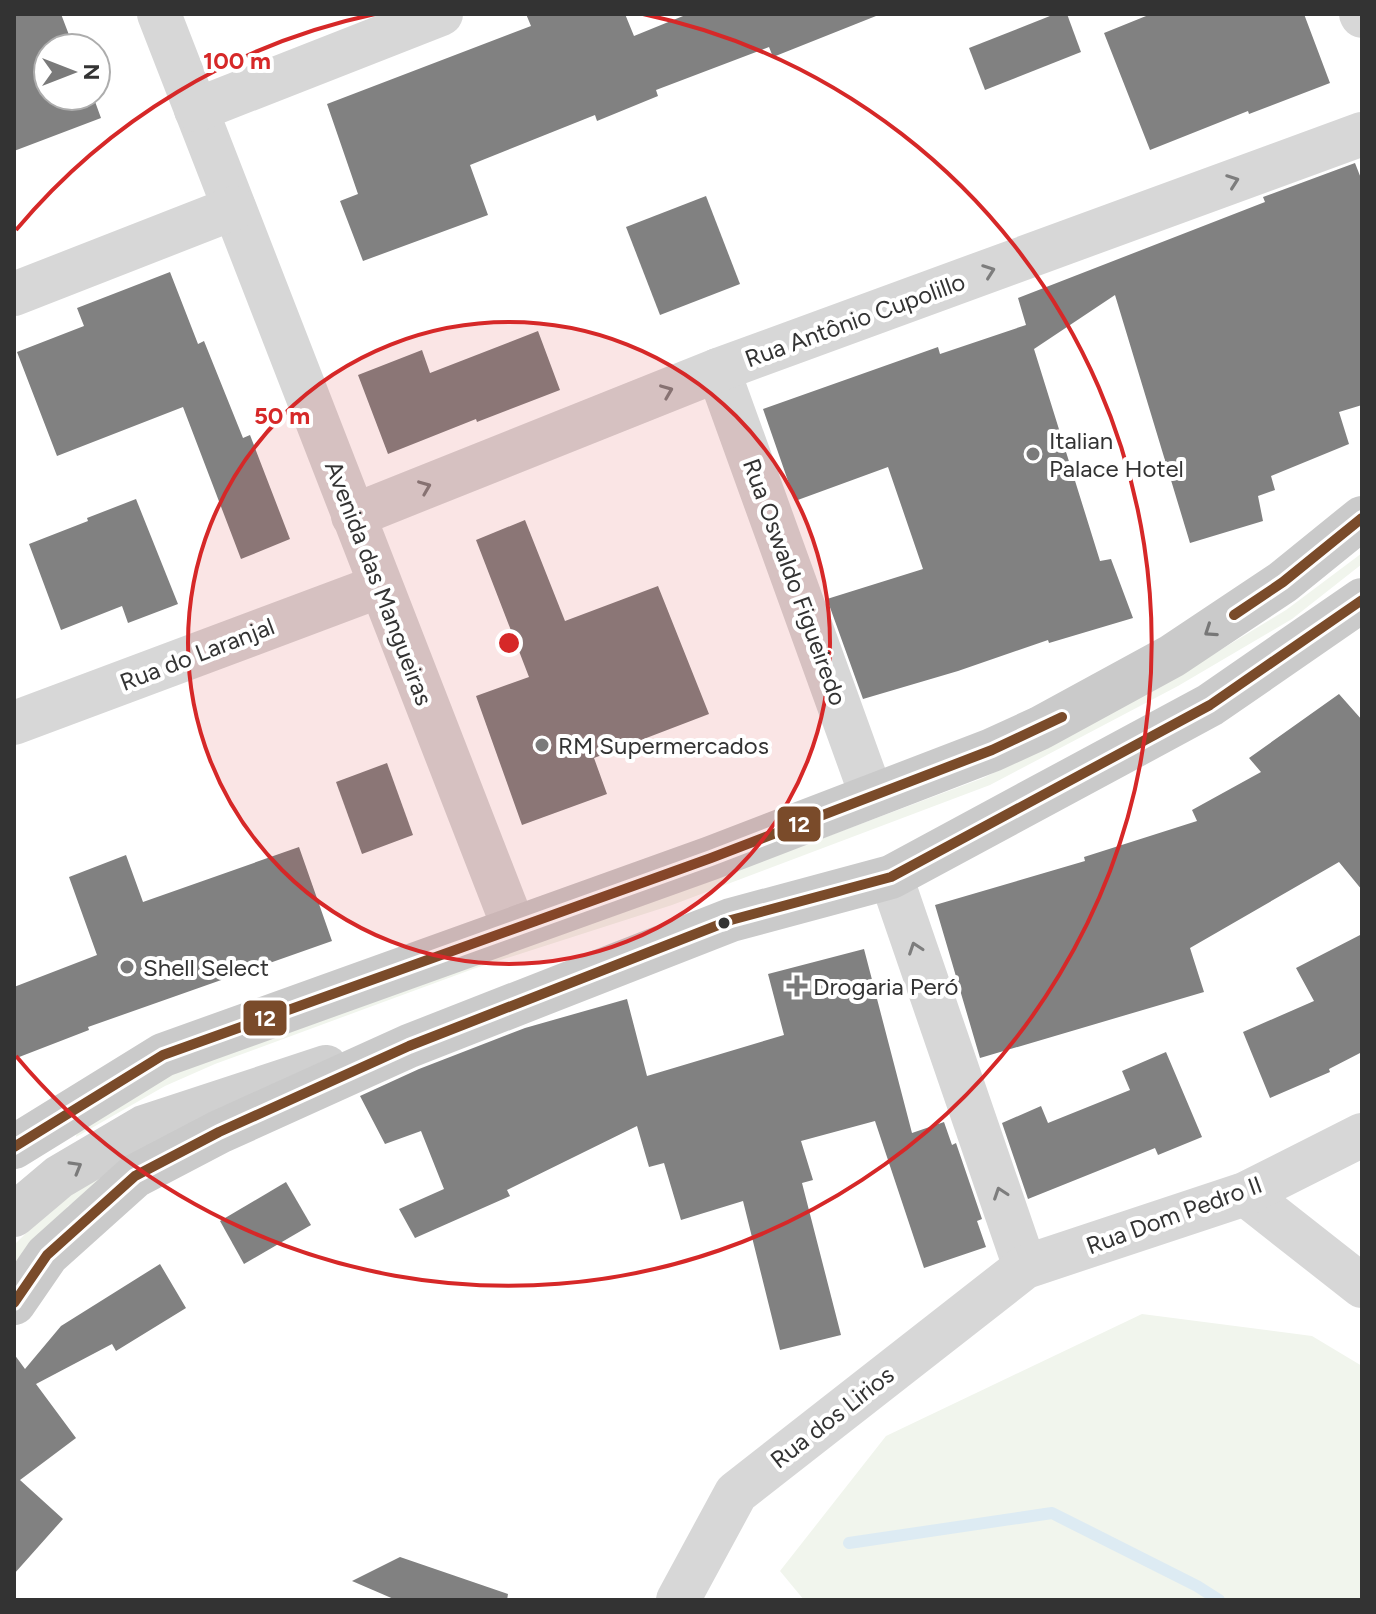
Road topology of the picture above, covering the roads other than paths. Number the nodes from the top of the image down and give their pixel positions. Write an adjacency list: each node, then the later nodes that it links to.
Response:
1 (159, 14): 3 (street, Avenida das Mangueiras)
2 (441, 14): 3 (street)
3 (196, 110): 5 (street, Avenida das Mangueiras)
4 (1362, 134): 7 (street, Rua Antônio Cupolillo, one-way to 4)
5 (234, 208): 6 (street); 8 (street, Avenida das Mangueiras)
6 (14, 294)
7 (718, 370): 8 (street, Rua Antônio Cupolillo, one-way to 7); 13 (street, Rua Oswaldo Figueiredo)
8 (353, 516): 10 (street, Avenida das Mangueiras)
9 (1362, 518): 13 (main road, one-way to 13)
10 (380, 586): 12 (street, Rua do Laranjal); 15 (street, Avenida das Mangueiras)
11 (1362, 600): 14 (main road)
12 (14, 723)
13 (871, 794): 15 (main road)
14 (891, 877): 16 (main road); 21 (street, one-way to 14)
15 (514, 928): 18 (main road)
16 (409, 1046): 20 (main road, one-way to 16); 23 (main road)
17 (1362, 1135): 19 (street, Rua Dom Pedro II)
18 (16, 1139)
19 (1245, 1194): 21 (street, Rua Dom Pedro II); 22 (street)
20 (14, 1215)
21 (1025, 1267): 24 (street, Rua dos Lirios)
22 (1362, 1286)
23 (14, 1303)
24 (678, 1600)

